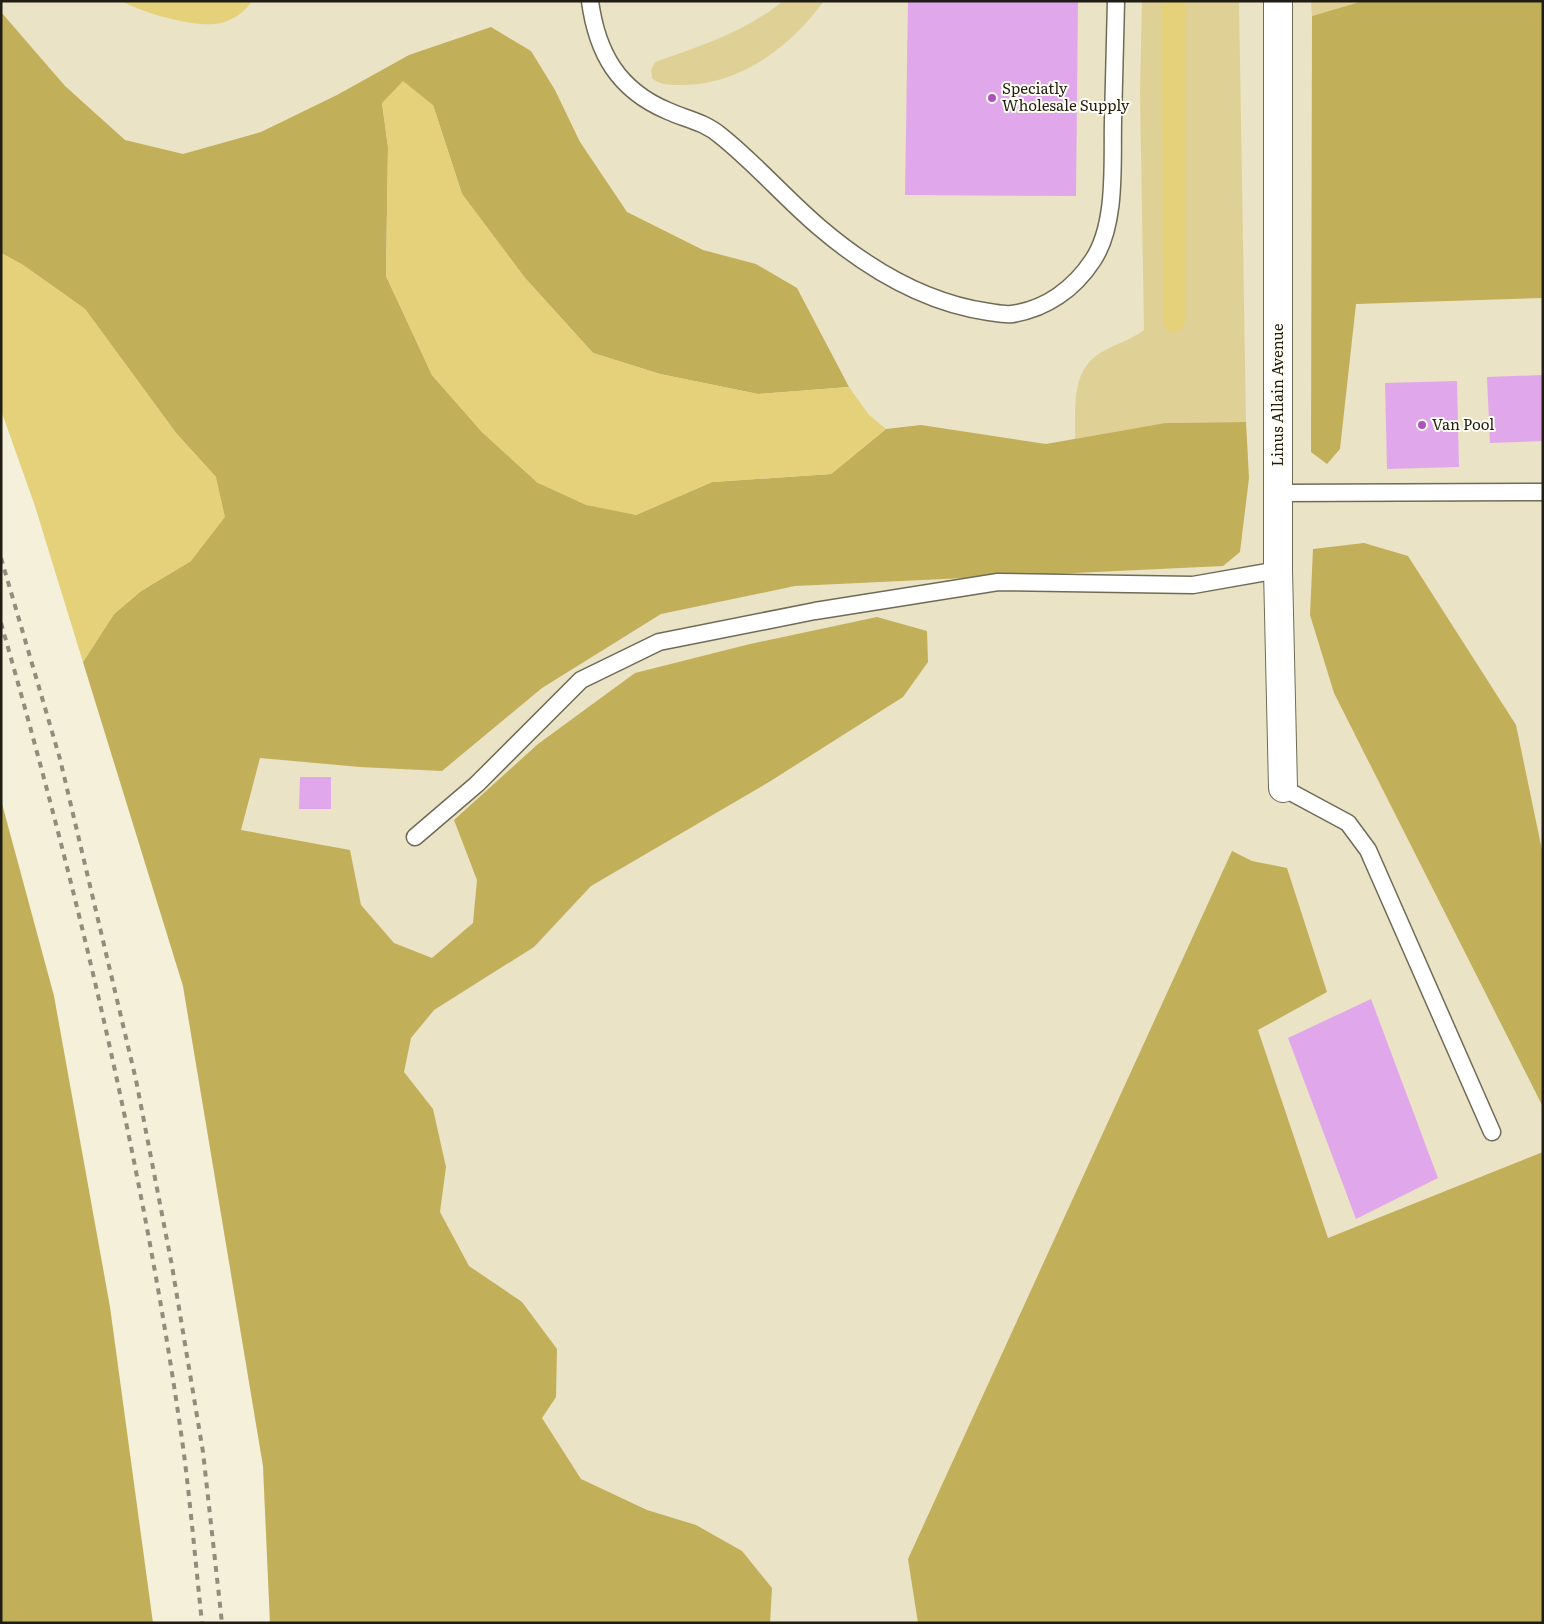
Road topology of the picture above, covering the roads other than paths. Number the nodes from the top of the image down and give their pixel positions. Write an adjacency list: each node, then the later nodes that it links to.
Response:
1 (590, 1): 2 (lane)
2 (1116, 1)
3 (1278, 1): 5 (street, Linus Allain Avenue)
4 (1543, 492): 5 (lane)
5 (1278, 493): 6 (street, Linus Allain Avenue)
6 (1278, 570): 7 (street, Linus Allain Avenue); 8 (lane)
7 (1283, 788): 9 (lane)
8 (415, 838)
9 (1492, 1132)

